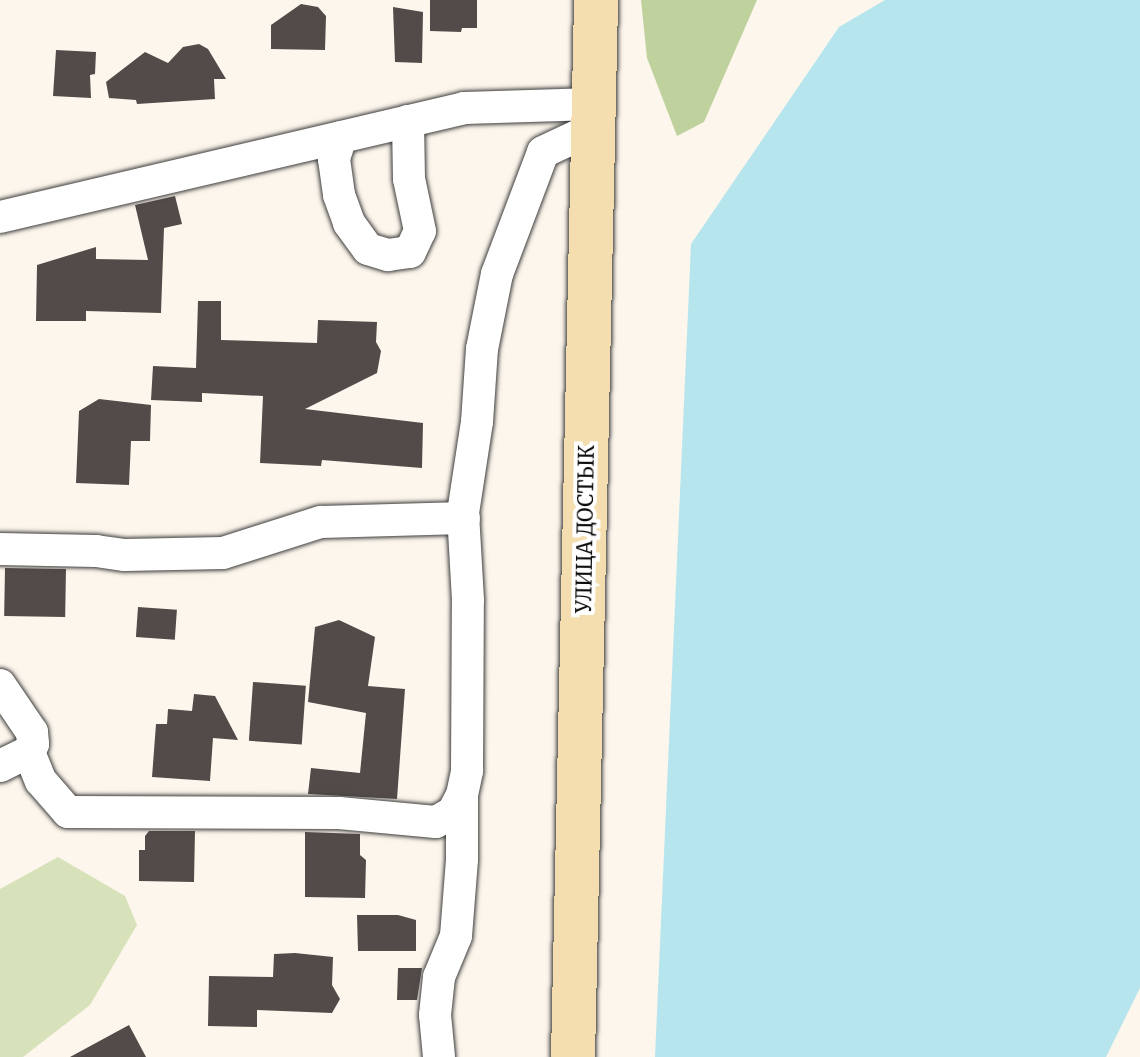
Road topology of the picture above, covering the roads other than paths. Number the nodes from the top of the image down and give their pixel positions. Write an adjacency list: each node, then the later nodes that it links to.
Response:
1 (596, 0): 3 (main road, УЛИЦА ДОСТЫК)
2 (550, 105): 3 (street); 4 (street); 6 (street)
3 (594, 116): 6 (street); 15 (main road, УЛИЦА ДОСТЫК)
4 (408, 121): 5 (street); 5 (street)
5 (341, 137): 7 (street)
6 (543, 152): 8 (street)
7 (0, 217)
8 (464, 518): 9 (street); 13 (street)
9 (0, 549)
10 (0, 685): 11 (street)
11 (29, 752): 12 (street); 13 (street)
12 (0, 766)
13 (462, 795): 14 (street)
14 (439, 1057)
15 (573, 1057)

